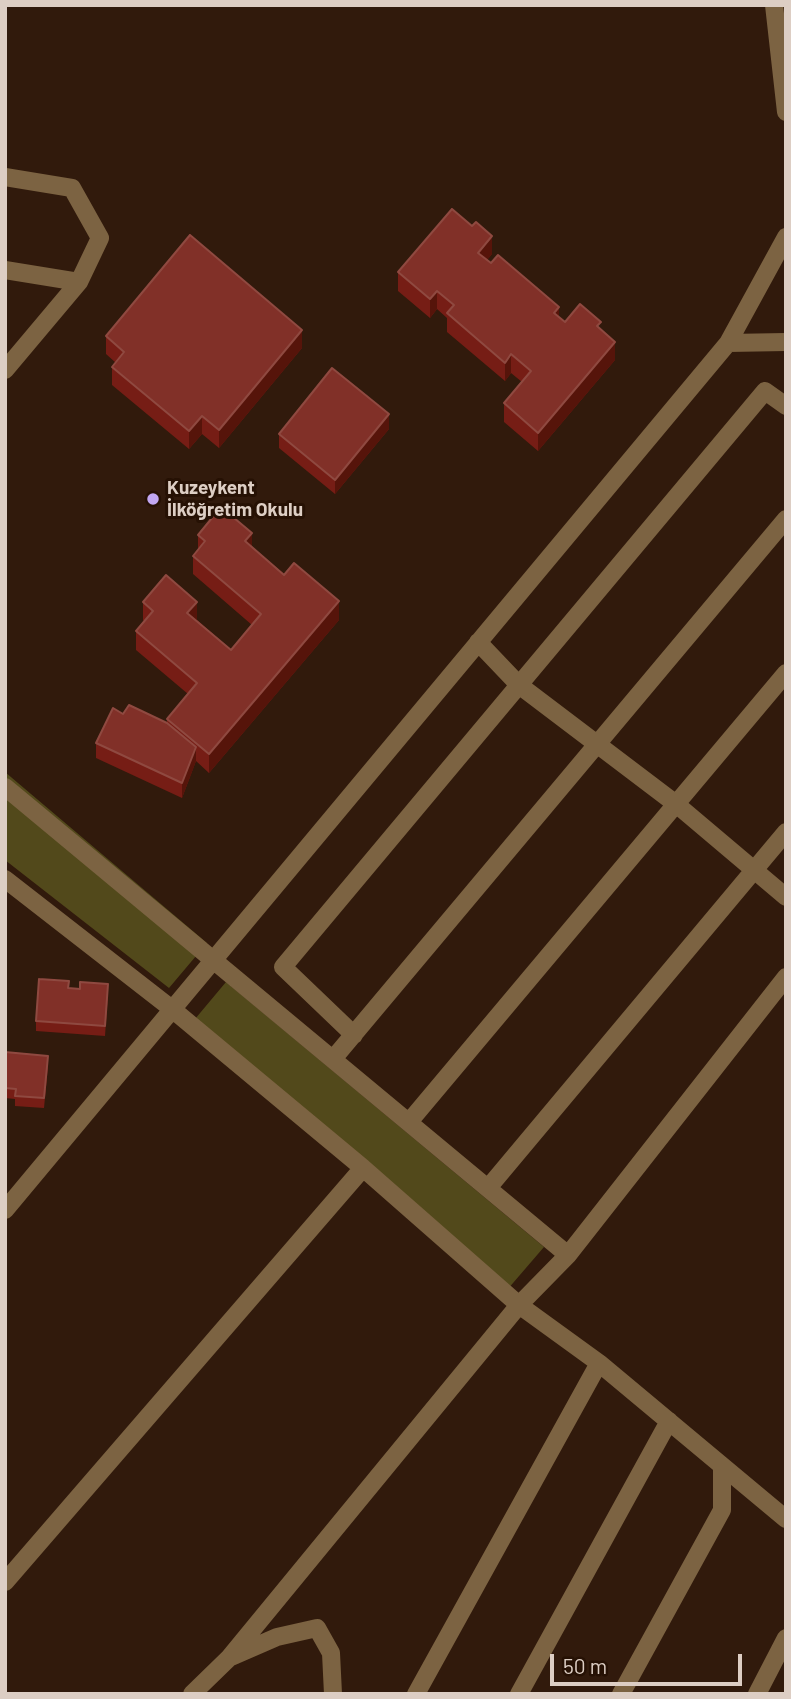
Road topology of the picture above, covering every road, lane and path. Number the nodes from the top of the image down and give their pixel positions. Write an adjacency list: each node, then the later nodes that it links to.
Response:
1 (774, 5): 2 (street)
2 (786, 112)
3 (5, 177): 6 (street)
4 (786, 237): 8 (street)
5 (5, 270): 6 (street)
6 (79, 282): 9 (street)
7 (786, 342): 8 (street)
8 (728, 343): 12 (street)
9 (9, 362)
10 (786, 406): 14 (street)
11 (786, 519): 15 (street)
12 (478, 642): 14 (street); 22 (street)
13 (786, 673): 17 (street)
14 (519, 685): 15 (street); 25 (street)
15 (598, 743): 17 (street); 25 (street)
16 (5, 787): 22 (street)
17 (676, 804): 19 (street); 27 (street)
18 (786, 832): 19 (street)
19 (753, 871): 21 (street); 29 (street)
20 (5, 879): 24 (street)
21 (786, 897)
22 (212, 959): 24 (street); 26 (street)
23 (786, 977): 32 (street)
24 (172, 1009): 28 (street); 30 (street)
25 (354, 1035): 26 (street)
26 (333, 1059): 27 (street)
27 (409, 1122): 29 (street)
28 (363, 1168): 33 (street); 38 (street)
29 (488, 1188): 32 (street)
30 (12, 1189): 31 (street)
31 (5, 1210)
32 (568, 1255): 33 (street)
33 (519, 1305): 34 (street); 40 (street)
34 (599, 1363): 35 (street); 43 (street)
35 (668, 1421): 36 (street); 44 (street)
36 (722, 1466): 37 (street); 45 (street)
37 (786, 1519)
38 (5, 1582)
39 (786, 1638): 46 (street)
40 (229, 1658): 41 (street); 42 (street)
41 (192, 1694)
42 (333, 1694)
43 (416, 1694)
44 (519, 1694)
45 (621, 1694)
46 (757, 1694)

